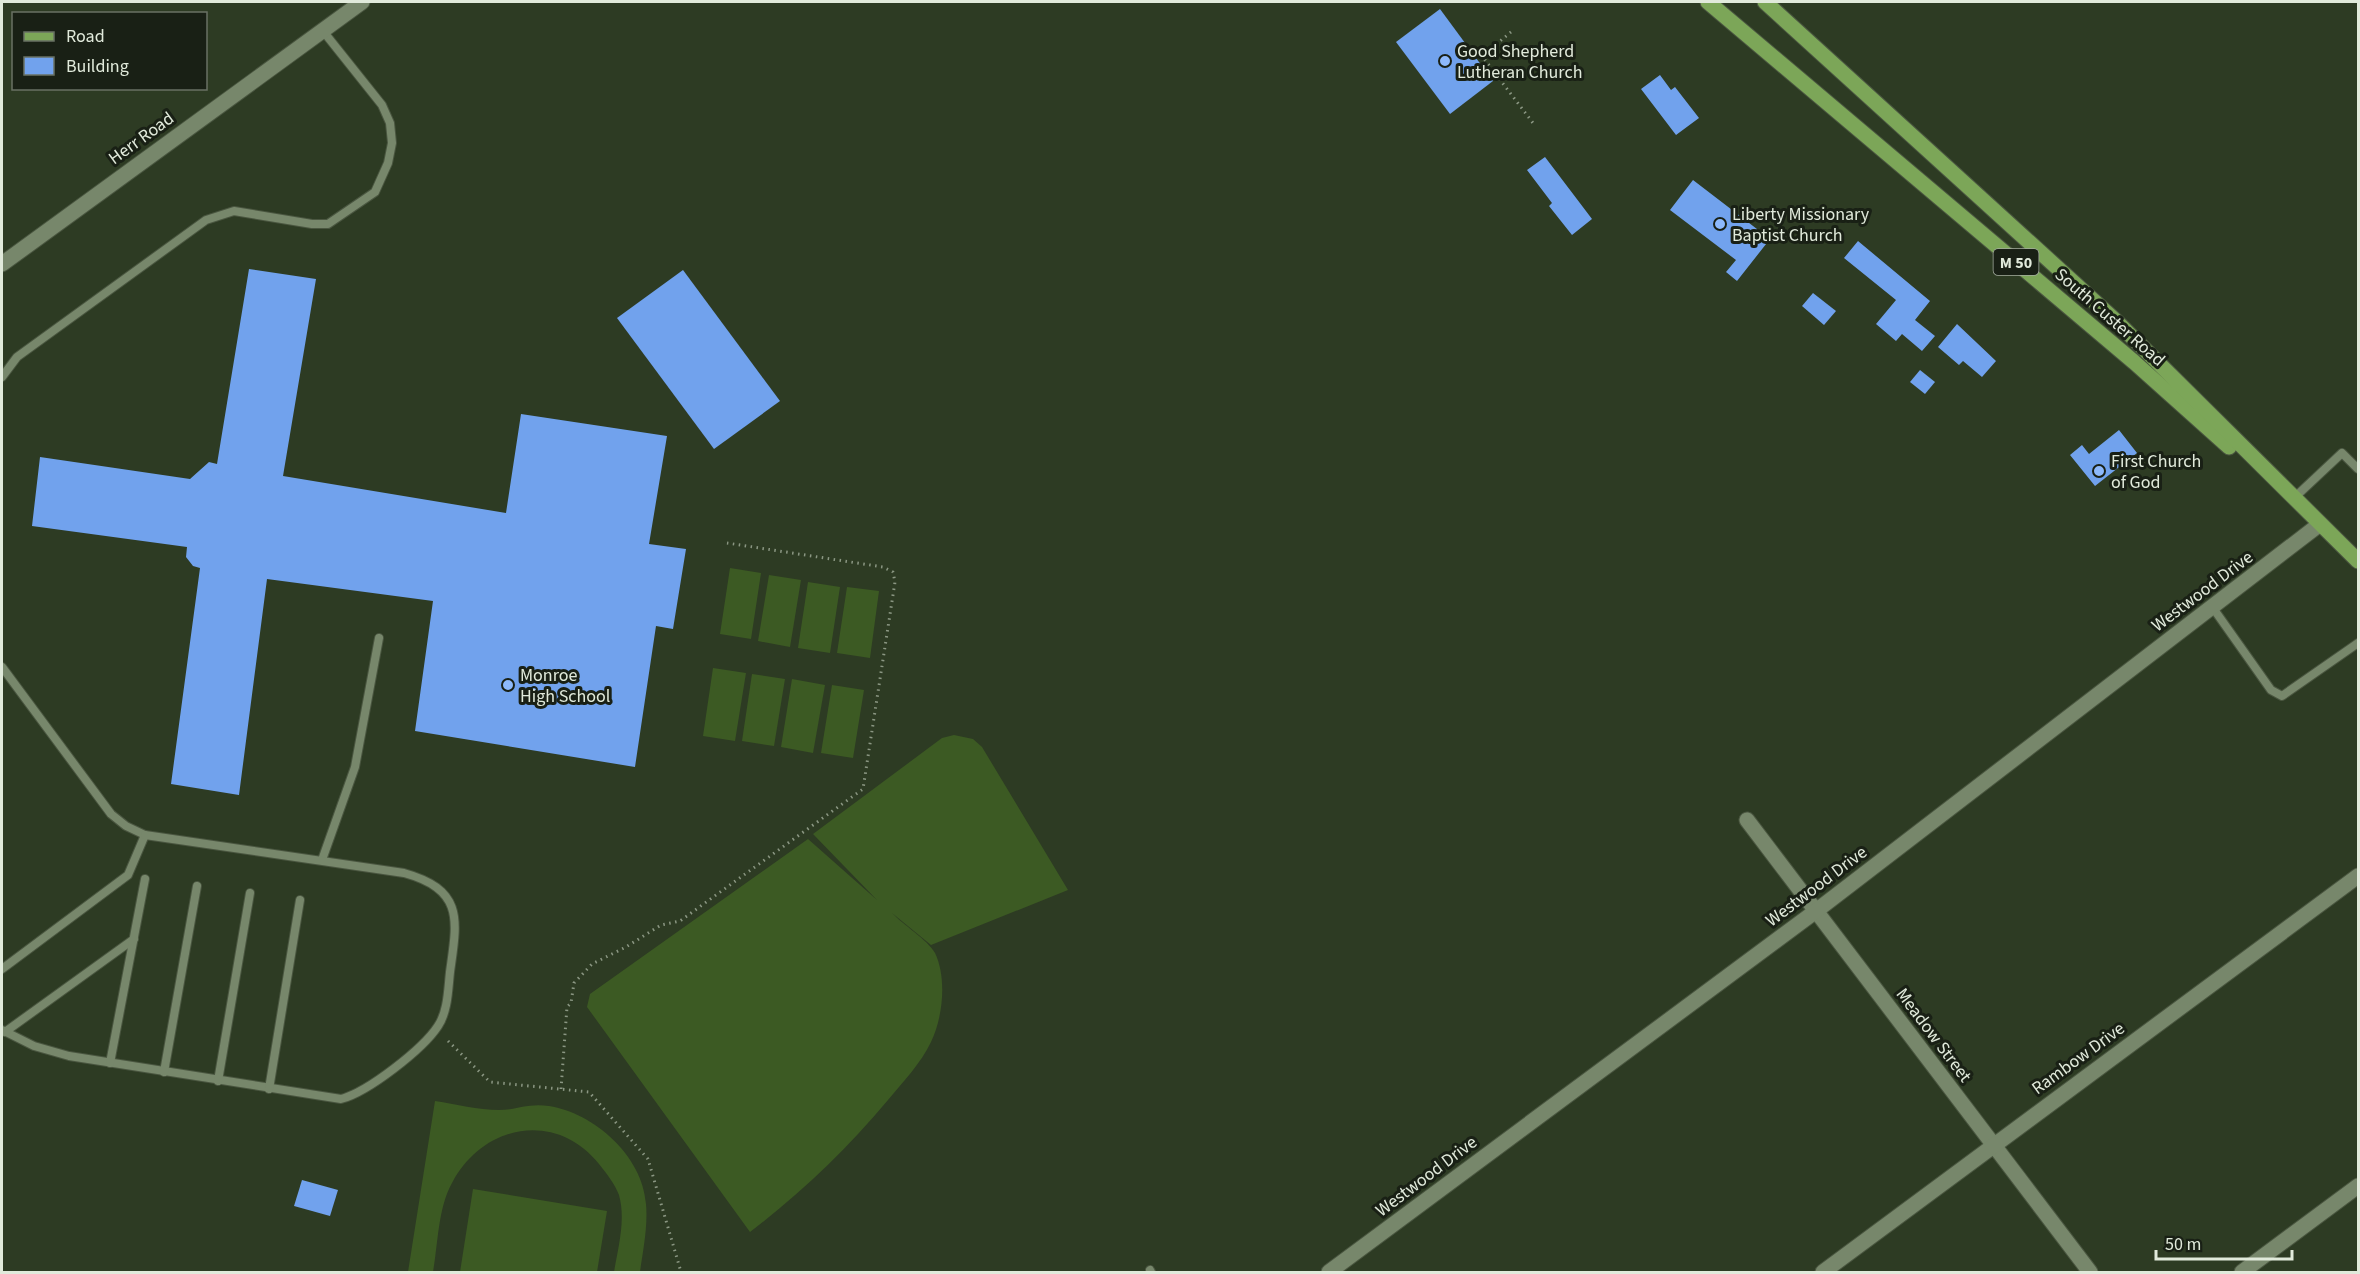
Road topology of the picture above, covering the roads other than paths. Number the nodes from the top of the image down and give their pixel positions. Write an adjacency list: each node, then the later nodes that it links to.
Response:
1 (362, 2): 4 (street, Herr Road)
2 (1708, 2): 9 (main road, South Custer Road / M 50)
3 (1765, 2): 8 (main road, South Custer Road / M 50)
4 (323, 31): 5 (street, Herr Road); 6 (lane)
5 (2, 264)
6 (2, 377)
7 (2358, 469): 8 (lane)
8 (2294, 498): 9 (main road, South Custer Road / M 50)
9 (2320, 524): 10 (main road, South Custer Road / M 50); 11 (street, Westwood Drive)
10 (2358, 561)
11 (2213, 608): 13 (lane); 23 (street, Westwood Drive)
12 (379, 638): 17 (lane)
13 (2358, 644)
14 (2, 667): 16 (lane)
15 (1747, 820): 23 (street, Meadow Street)
16 (145, 835): 17 (lane); 25 (lane)
17 (322, 860): 30 (lane)
18 (2358, 876): 31 (street, Rambow Drive)
19 (145, 879): 24 (lane)
20 (197, 886): 28 (lane)
21 (250, 893): 29 (lane)
22 (300, 900): 30 (lane)
23 (1816, 911): 31 (street, Meadow Street); 33 (street, Westwood Drive)
24 (134, 939): 26 (lane); 27 (lane)
25 (2, 969)
26 (3, 1031): 27 (lane)
27 (110, 1063): 28 (lane)
28 (164, 1072): 29 (lane)
29 (218, 1081): 30 (lane)
30 (269, 1089)
31 (1993, 1144): 34 (street, Rambow Drive); 35 (street, Meadow Street)
32 (2358, 1185): 36 (street)
33 (1329, 1272)
34 (1823, 1272)
35 (2090, 1272)
36 (2242, 1272)

